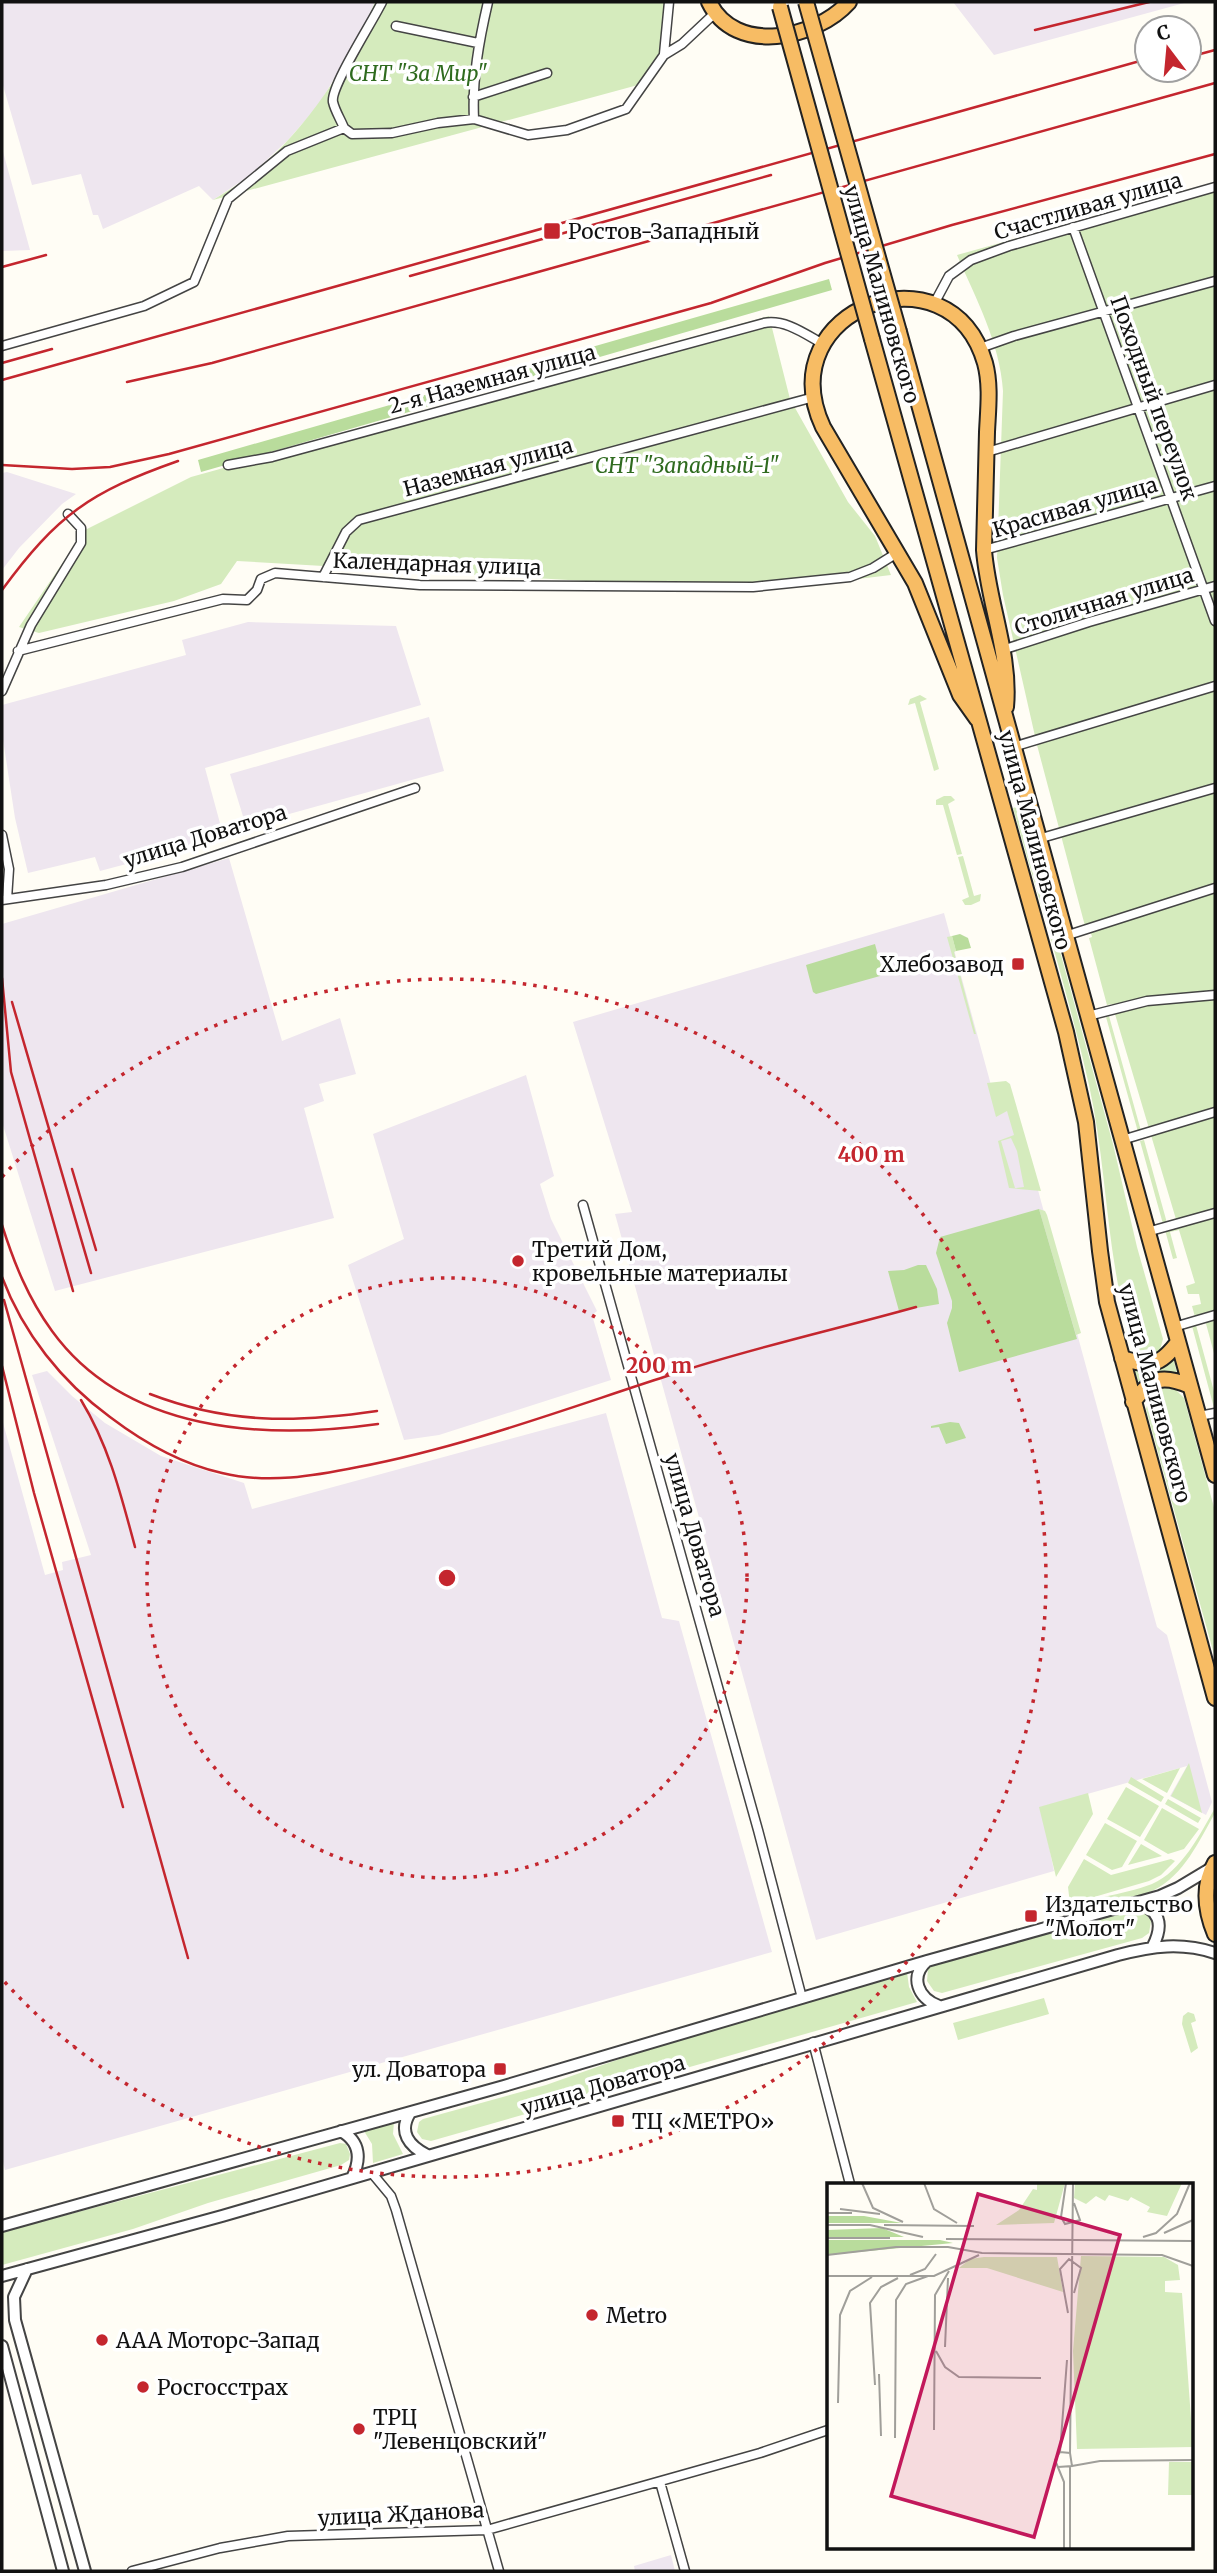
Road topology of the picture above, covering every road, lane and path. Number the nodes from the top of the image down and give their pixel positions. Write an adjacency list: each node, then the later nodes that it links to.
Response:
1 (382, 2): 14 (street)
2 (488, 2): 9 (street)
3 (669, 2): 10 (street)
4 (806, 2): 41 (highway, улица Малиновского, bridge)
5 (849, 2): 7 (highway)
6 (779, 4): 42 (highway, улица Малиновского, bridge)
7 (712, 8): 10 (street)
8 (396, 26): 9 (street)
9 (478, 44): 12 (street)
10 (664, 55): 13 (street)
11 (547, 73): 12 (street)
12 (473, 97): 13 (street)
13 (474, 119): 14 (street)
14 (344, 128): 21 (street)
15 (1215, 187): 16 (street, Счастливая улица)
16 (1073, 228): 18 (street, Счастливая улица); 19 (street, Походный переулок)
17 (1215, 281): 19 (street)
18 (934, 303): 20 (highway); 22 (highway)
19 (1104, 311): 22 (street); 25 (street, Походный переулок)
20 (823, 344): 24 (highway); 27 (street, 2-я Наземная улица)
21 (2, 346)
22 (980, 348): 26 (highway)
23 (1215, 385): 25 (street)
24 (814, 397): 32 (highway); 33 (street, Наземная улица)
25 (1138, 407): 26 (street); 29 (street, Походный переулок)
26 (987, 452): 31 (highway)
27 (228, 465)
28 (1215, 486): 29 (street, Красивая улица)
29 (1172, 498): 31 (street, Красивая улица); 35 (street, Походный переулок)
30 (68, 514): 38 (street)
31 (984, 550): 37 (highway)
32 (898, 553): 33 (street, Календарная улица); 42 (highway)
33 (323, 577): 38 (street, Календарная улица)
34 (1215, 586): 35 (street, Столичная улица)
35 (1204, 589): 36 (street, Походный переулок); 37 (street, Столичная улица)
36 (1215, 621)
37 (1002, 650): 41 (highway)
38 (18, 651): 40 (street)
39 (1215, 686): 43 (street)
40 (2, 691)
41 (1005, 719): 43 (highway, улица Малиновского)
42 (983, 726): 61 (highway, улица Малиновского)
43 (1013, 747): 47 (highway, улица Малиновского)
44 (415, 788): 49 (street, улица Доватора)
45 (1215, 788): 47 (street)
46 (2, 835): 49 (street)
47 (1038, 839): 50 (highway, улица Малиновского)
48 (1215, 888): 50 (street)
49 (4, 900)
50 (1065, 936): 52 (highway, улица Малиновского)
51 (1215, 995): 52 (street)
52 (1088, 1016): 54 (highway, улица Малиновского)
53 (1215, 1112): 54 (street)
54 (1122, 1140): 57 (highway, улица Малиновского)
55 (583, 1205): 74 (street, улица Доватора)
56 (1215, 1213): 57 (street)
57 (1147, 1231): 59 (highway, улица Малиновского)
58 (1215, 1315): 59 (street)
59 (1174, 1327): 60 (highway, улица Малиновского)
60 (1178, 1342): 61 (highway); 62 (highway, улица Малиновского)
61 (1122, 1358): 63 (highway, улица Малиновского)
62 (1190, 1386): 63 (highway); 65 (highway, улица Малиновского)
63 (1133, 1402): 67 (highway, улица Малиновского)
64 (1215, 1413): 65 (street)
65 (1199, 1416): 66 (highway, улица Малиновского)
66 (1215, 1475)
67 (1215, 1698)
68 (1214, 1865): 69 (street, улица Доватора); 70 (highway)
69 (1135, 1903): 71 (street); 73 (street, улица Доватора)
70 (1215, 1934)
71 (1153, 1946): 72 (street, улица Доватора); 75 (street, улица Доватора)
72 (1215, 1953)
73 (926, 1961): 74 (street, улица Доватора); 75 (street)
74 (802, 1997): 77 (street, улица Доватора)
75 (939, 2006): 76 (street, улица Доватора)
76 (813, 2042): 79 (street, улица Доватора); 82 (street)
77 (410, 2113): 78 (street, улица Доватора); 79 (street)
78 (341, 2131): 81 (street); 83 (street, улица Доватора)
79 (427, 2155): 80 (street, улица Доватора)
80 (371, 2172): 81 (street, улица Доватора); 89 (street)
81 (352, 2178): 84 (street, улица Доватора)
82 (849, 2183)
83 (2, 2226)
84 (27, 2269): 85 (street, улица Доватора); 91 (street)
85 (2, 2276)
86 (2, 2346): 90 (street)
87 (827, 2430): 88 (street, улица Жданова)
88 (660, 2483): 89 (street, улица Жданова); 94 (street)
89 (487, 2530): 92 (street, улица Жданова); 93 (street)
90 (63, 2571)
91 (85, 2571)
92 (132, 2571)
93 (499, 2571)
94 (685, 2571)

